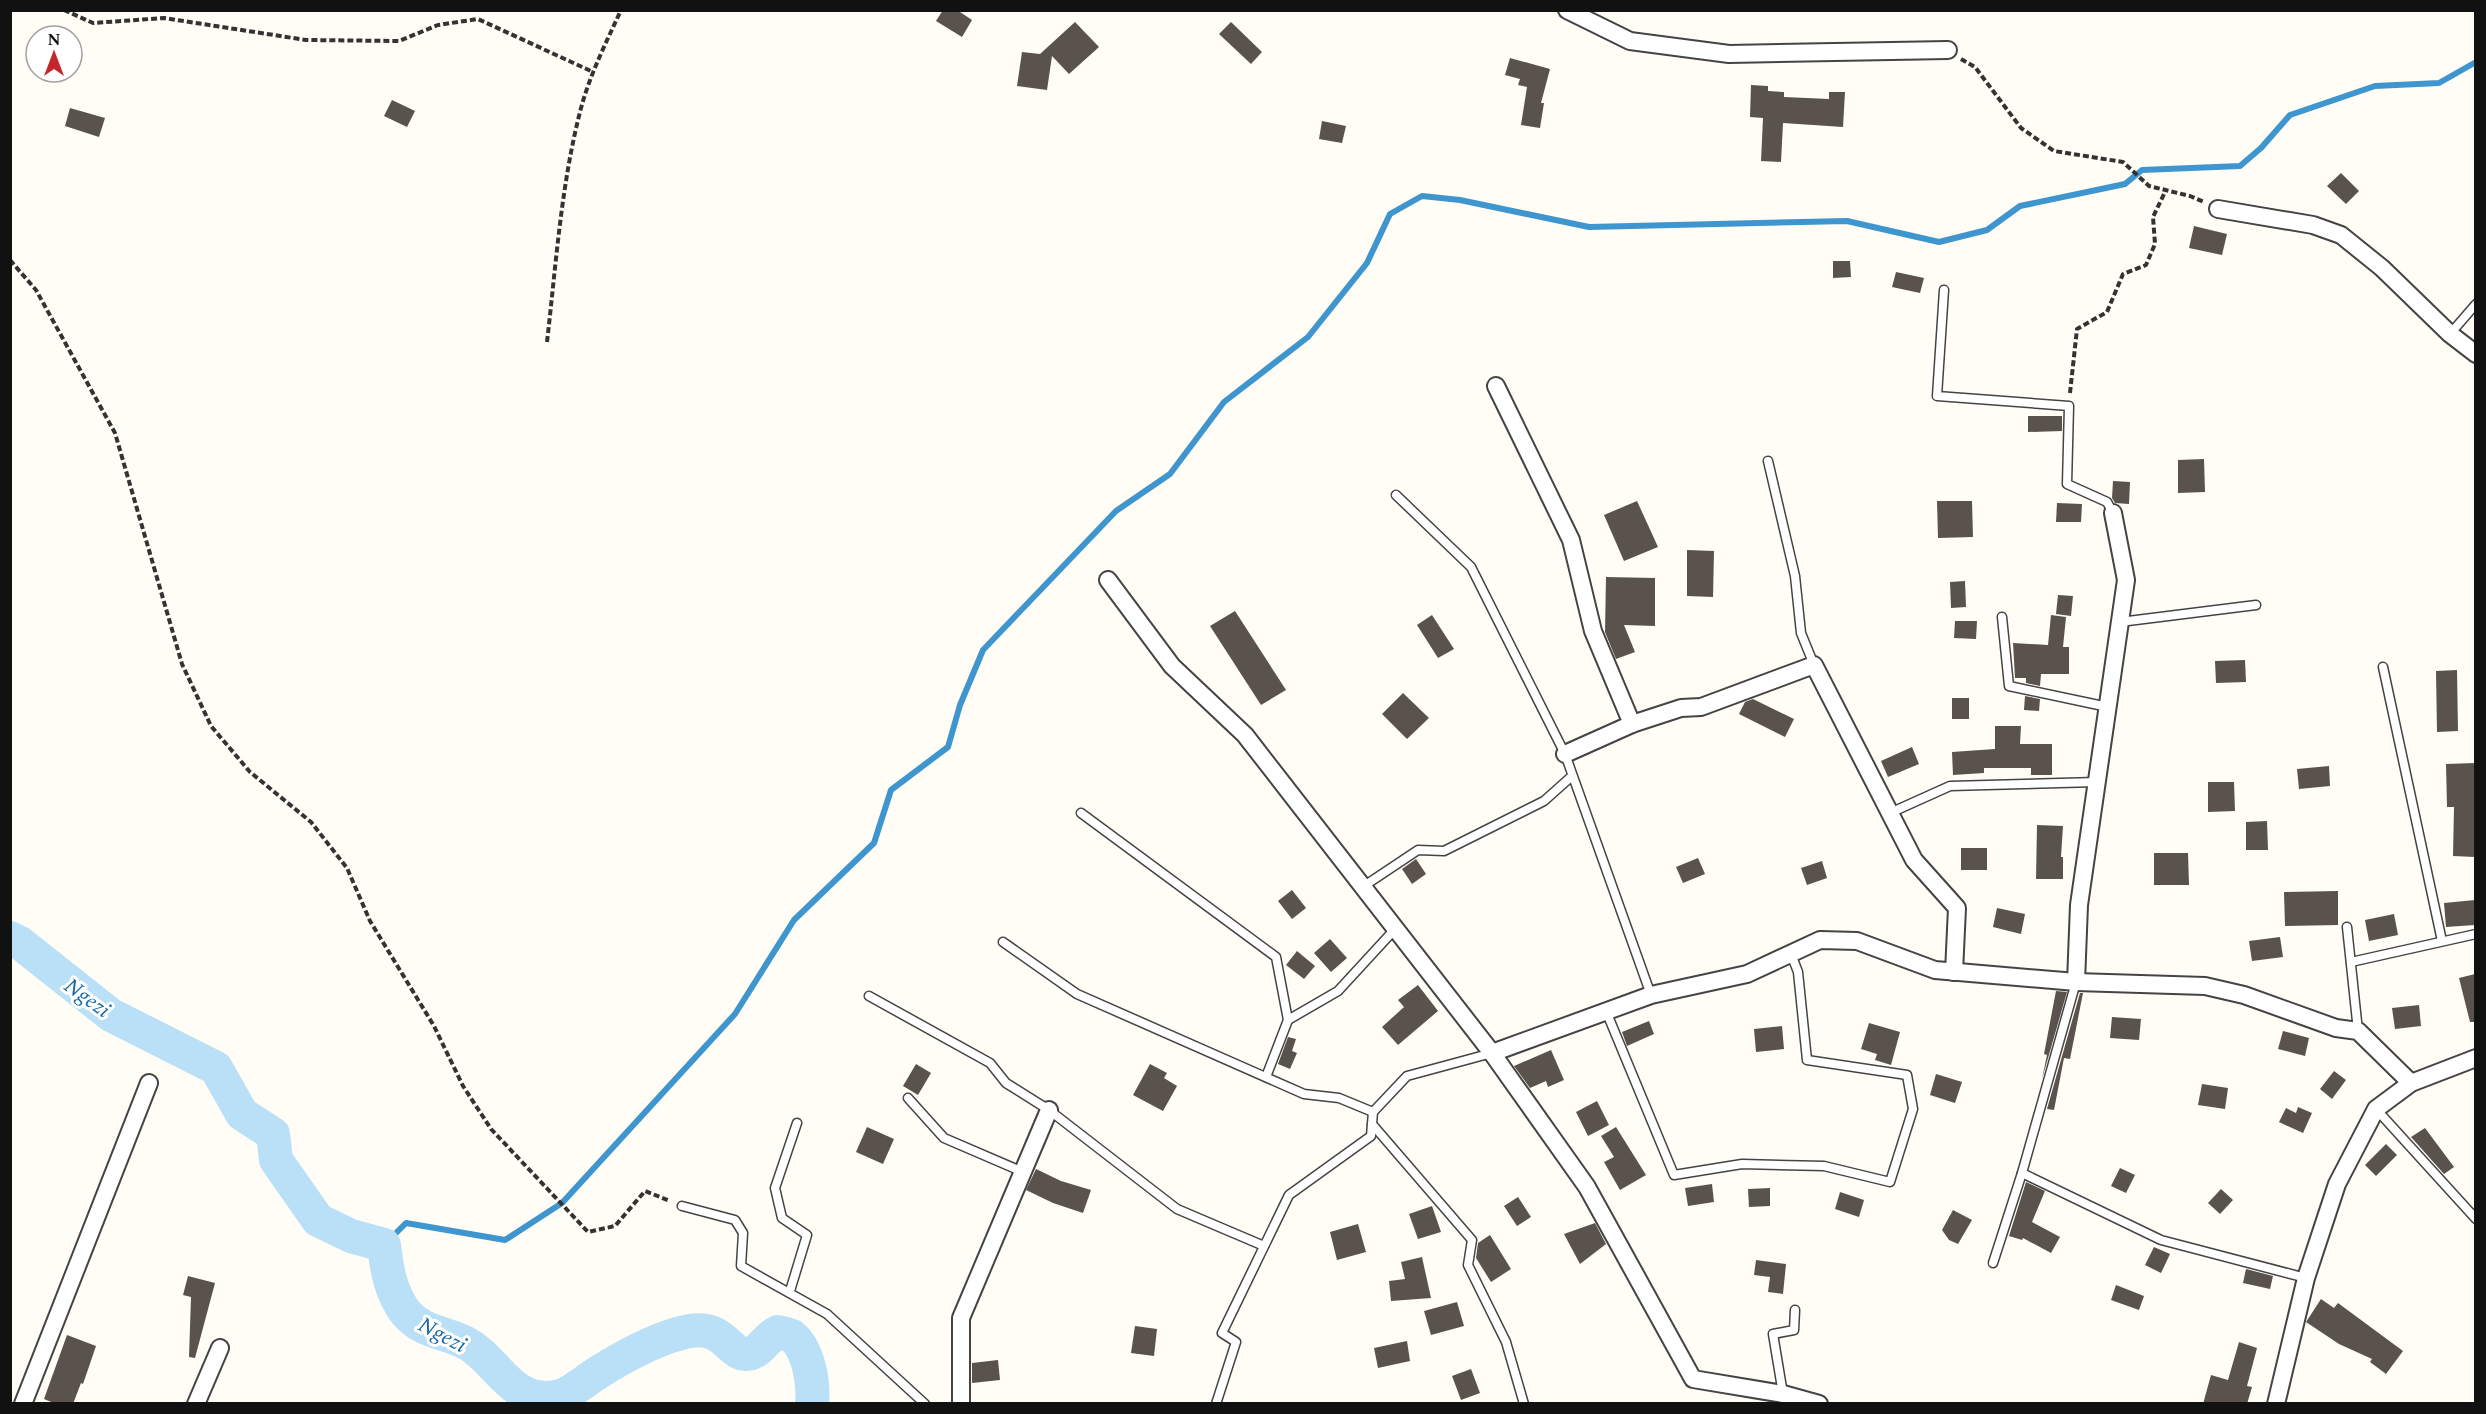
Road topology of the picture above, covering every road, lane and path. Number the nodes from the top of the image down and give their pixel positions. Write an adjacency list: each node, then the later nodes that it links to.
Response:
1 (64, 10): 5 (path)
2 (621, 10): 5 (path)
3 (1567, 10): 4 (street)
4 (1948, 50): 6 (path)
5 (593, 72): 12 (path)
6 (2165, 192): 7 (path); 15 (path)
7 (2218, 209): 11 (street)
8 (10, 260): 60 (path)
9 (1944, 290): 15 (lane)
10 (2475, 304): 11 (lane)
11 (2450, 334): 13 (street)
12 (547, 342)
13 (2475, 354)
14 (1497, 386): 26 (street)
15 (2069, 406): 18 (lane)
16 (1768, 460): 23 (lane)
17 (1396, 495): 27 (lane)
18 (2113, 513): 22 (street)
19 (1108, 580): 32 (street)
20 (2256, 605): 22 (lane)
21 (2002, 617): 25 (lane)
22 (2120, 622): 25 (street)
23 (1814, 665): 26 (street); 31 (street)
24 (2383, 667): 36 (lane)
25 (2108, 707): 29 (street)
26 (1632, 724): 27 (street)
27 (1565, 754): 28 (lane)
28 (1572, 776): 32 (lane); 42 (lane)
29 (2097, 782): 31 (lane); 41 (street)
30 (1081, 813): 45 (lane)
31 (1890, 813): 40 (street)
32 (1364, 886): 34 (street)
33 (2347, 927): 39 (lane)
34 (1396, 928): 45 (lane); 47 (street)
35 (2475, 934): 36 (lane)
36 (2442, 941): 39 (lane)
37 (1003, 942): 49 (lane)
38 (1791, 954): 40 (street); 42 (street); 44 (lane)
39 (2351, 962): 46 (lane)
40 (1954, 972): 41 (street)
41 (2076, 982): 46 (street); 59 (lane)
42 (1651, 995): 44 (street)
43 (869, 996): 53 (lane)
44 (1606, 1011): 47 (street)
45 (1288, 1020): 49 (lane)
46 (2358, 1031): 51 (street)
47 (1492, 1053): 55 (lane); 68 (street)
48 (2475, 1058): 51 (street)
49 (1266, 1077): 55 (lane)
50 (149, 1083): 69 (street)
51 (2411, 1083): 54 (street)
52 (908, 1098): 58 (lane)
53 (1049, 1110): 58 (street); 62 (lane)
54 (2376, 1110): 61 (lane); 64 (street)
55 (1373, 1112): 57 (lane)
56 (797, 1123): 65 (lane)
57 (1372, 1124): 62 (lane); 74 (lane)
58 (1023, 1172): 72 (street)
59 (2022, 1173): 63 (lane); 64 (lane)
60 (682, 1206): 65 (lane)
61 (2475, 1219)
62 (1264, 1246): 73 (lane)
63 (1993, 1263)
64 (2306, 1278): 76 (street)
65 (790, 1291): 71 (lane)
66 (1795, 1310): 68 (lane)
67 (220, 1348): 70 (street)
68 (1783, 1394): 75 (street)
69 (22, 1404)
70 (196, 1404)
71 (925, 1404)
72 (961, 1404)
73 (1216, 1404)
74 (1524, 1404)
75 (1819, 1404)
76 (2276, 1404)

